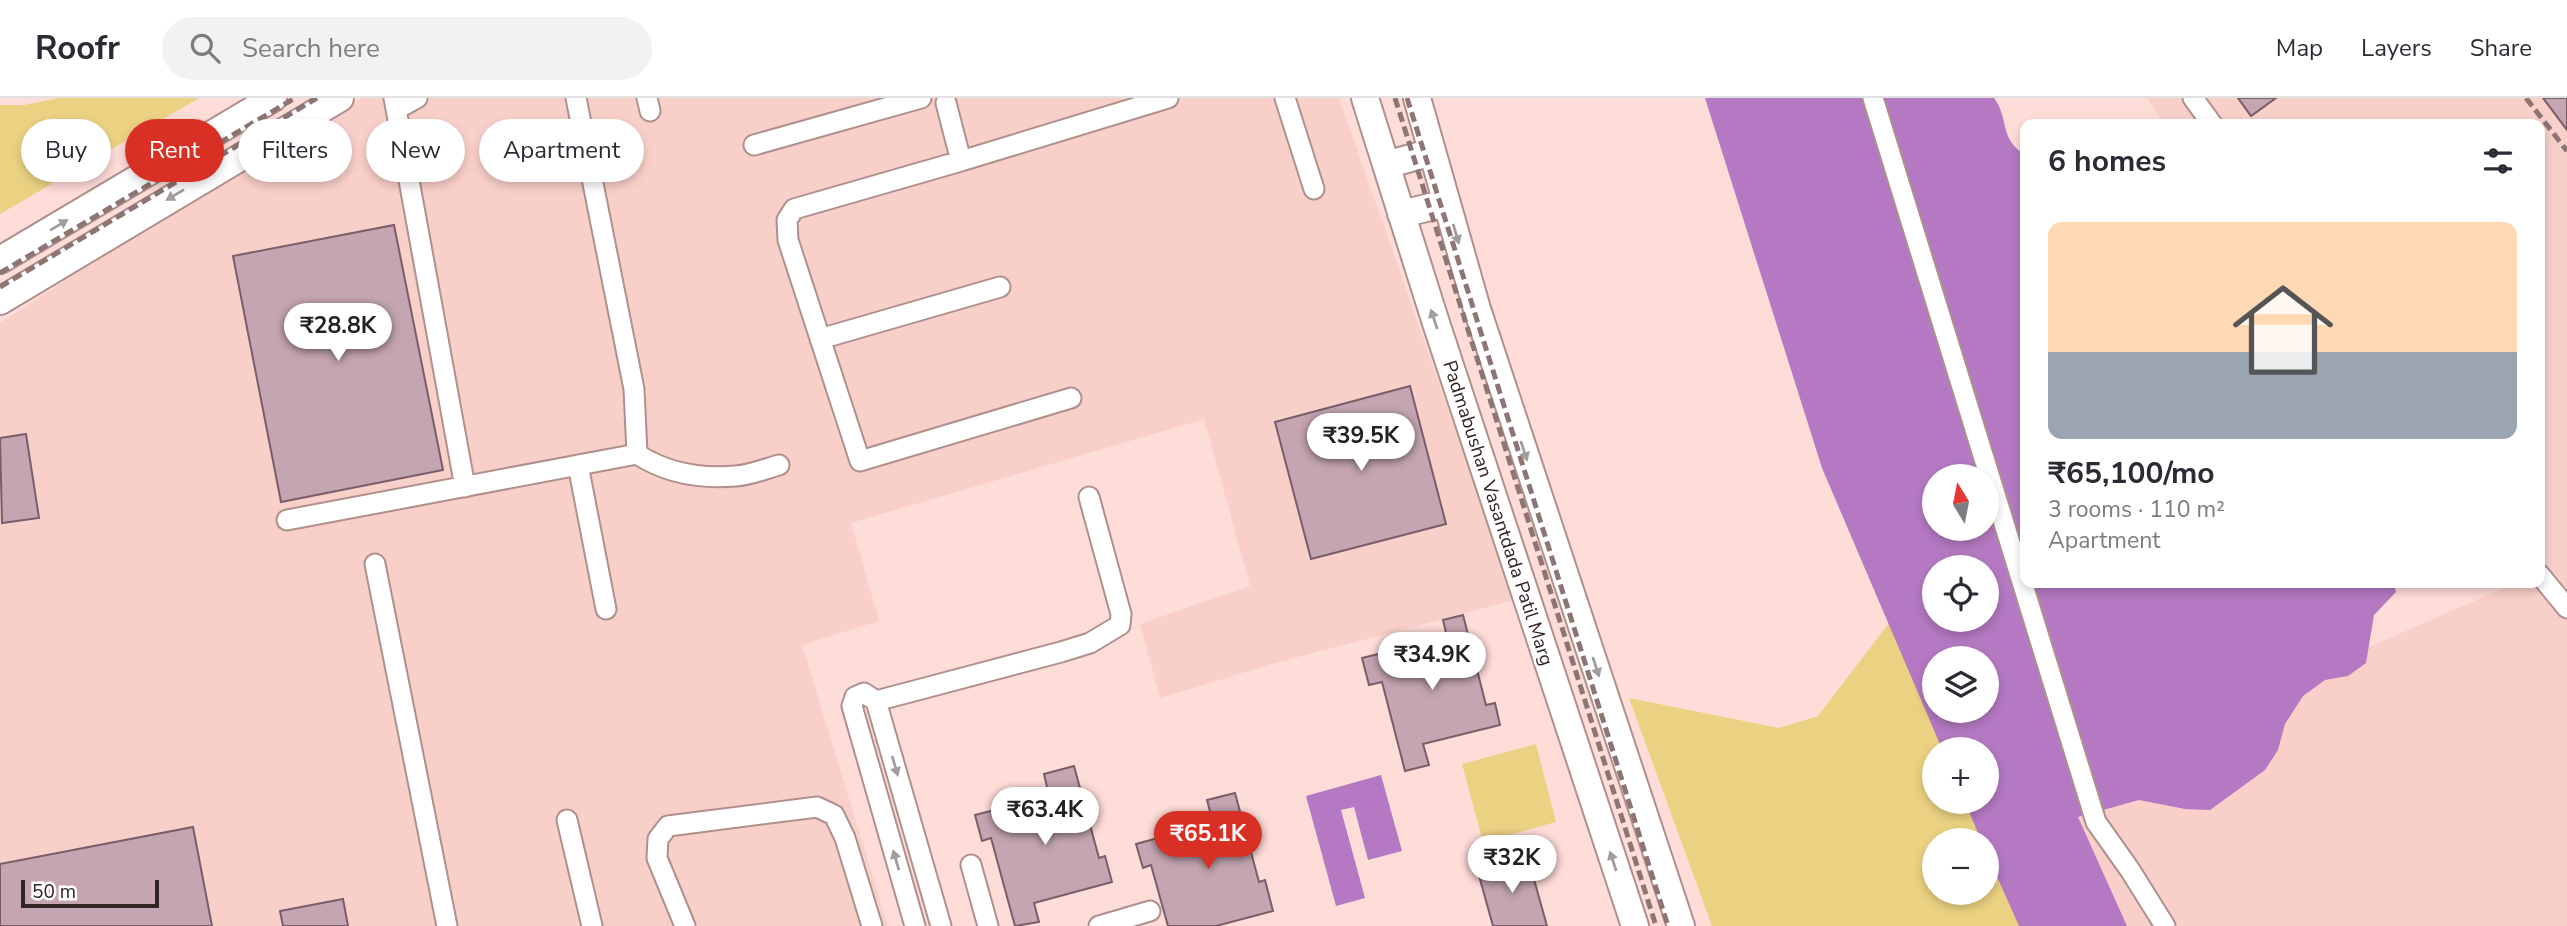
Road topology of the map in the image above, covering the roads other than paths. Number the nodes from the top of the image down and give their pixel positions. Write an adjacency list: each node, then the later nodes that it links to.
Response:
1 (272, 98): 20 (main road)
2 (340, 98): 23 (main road, one-way to 23)
3 (417, 98): 13 (lane)
4 (576, 98): 29 (lane)
5 (921, 98): 15 (lane)
6 (1168, 98): 17 (lane)
7 (1285, 98): 19 (lane)
8 (1365, 98): 18 (main road, Padmabushan Vasantdada Patil Marg)
9 (1417, 98): 16 (main road)
10 (1873, 98): 36 (lane)
11 (2193, 98): 14 (lane)
12 (951, 100): 17 (lane)
13 (395, 104): 32 (lane)
14 (2208, 119)
15 (754, 145)
16 (1432, 152): 18 (main road); 21 (main road)
17 (961, 161): 27 (lane)
18 (1386, 166): 22 (main road, Padmabushan Vasantdada Patil Marg)
19 (1314, 189)
20 (104, 198): 23 (main road); 24 (main road, one-way to 20)
21 (1447, 203): 22 (main road); 54 (main road, one-way to 54)
22 (1401, 214): 53 (main road, Padmabushan Vasantdada Patil Marg, one-way to 22)
23 (123, 226): 26 (main road)
24 (0, 260)
25 (1000, 287): 27 (lane)
26 (0, 301)
27 (820, 339): 28 (lane)
28 (1071, 398)
29 (636, 454): 30 (lane); 31 (lane)
30 (578, 465): 32 (lane); 40 (lane)
31 (779, 465)
32 (465, 486): 34 (lane)
33 (1089, 498): 41 (lane)
34 (287, 520)
35 (375, 564): 45 (lane)
36 (2020, 575)
37 (2545, 581): 39 (lane)
38 (2024, 588): 55 (lane)
39 (2567, 608)
40 (606, 609)
41 (876, 701): 49 (lane, one-way to 41); 50 (lane, one-way to 50)
42 (567, 820): 46 (lane)
43 (971, 865): 51 (lane)
44 (1150, 911): 52 (lane)
45 (447, 926)
46 (592, 926)
47 (685, 926): 48 (lane)
48 (872, 926)
49 (915, 926)
50 (941, 926)
51 (988, 926)
52 (1099, 926)
53 (1635, 926)
54 (1681, 926)
55 (2165, 926)

